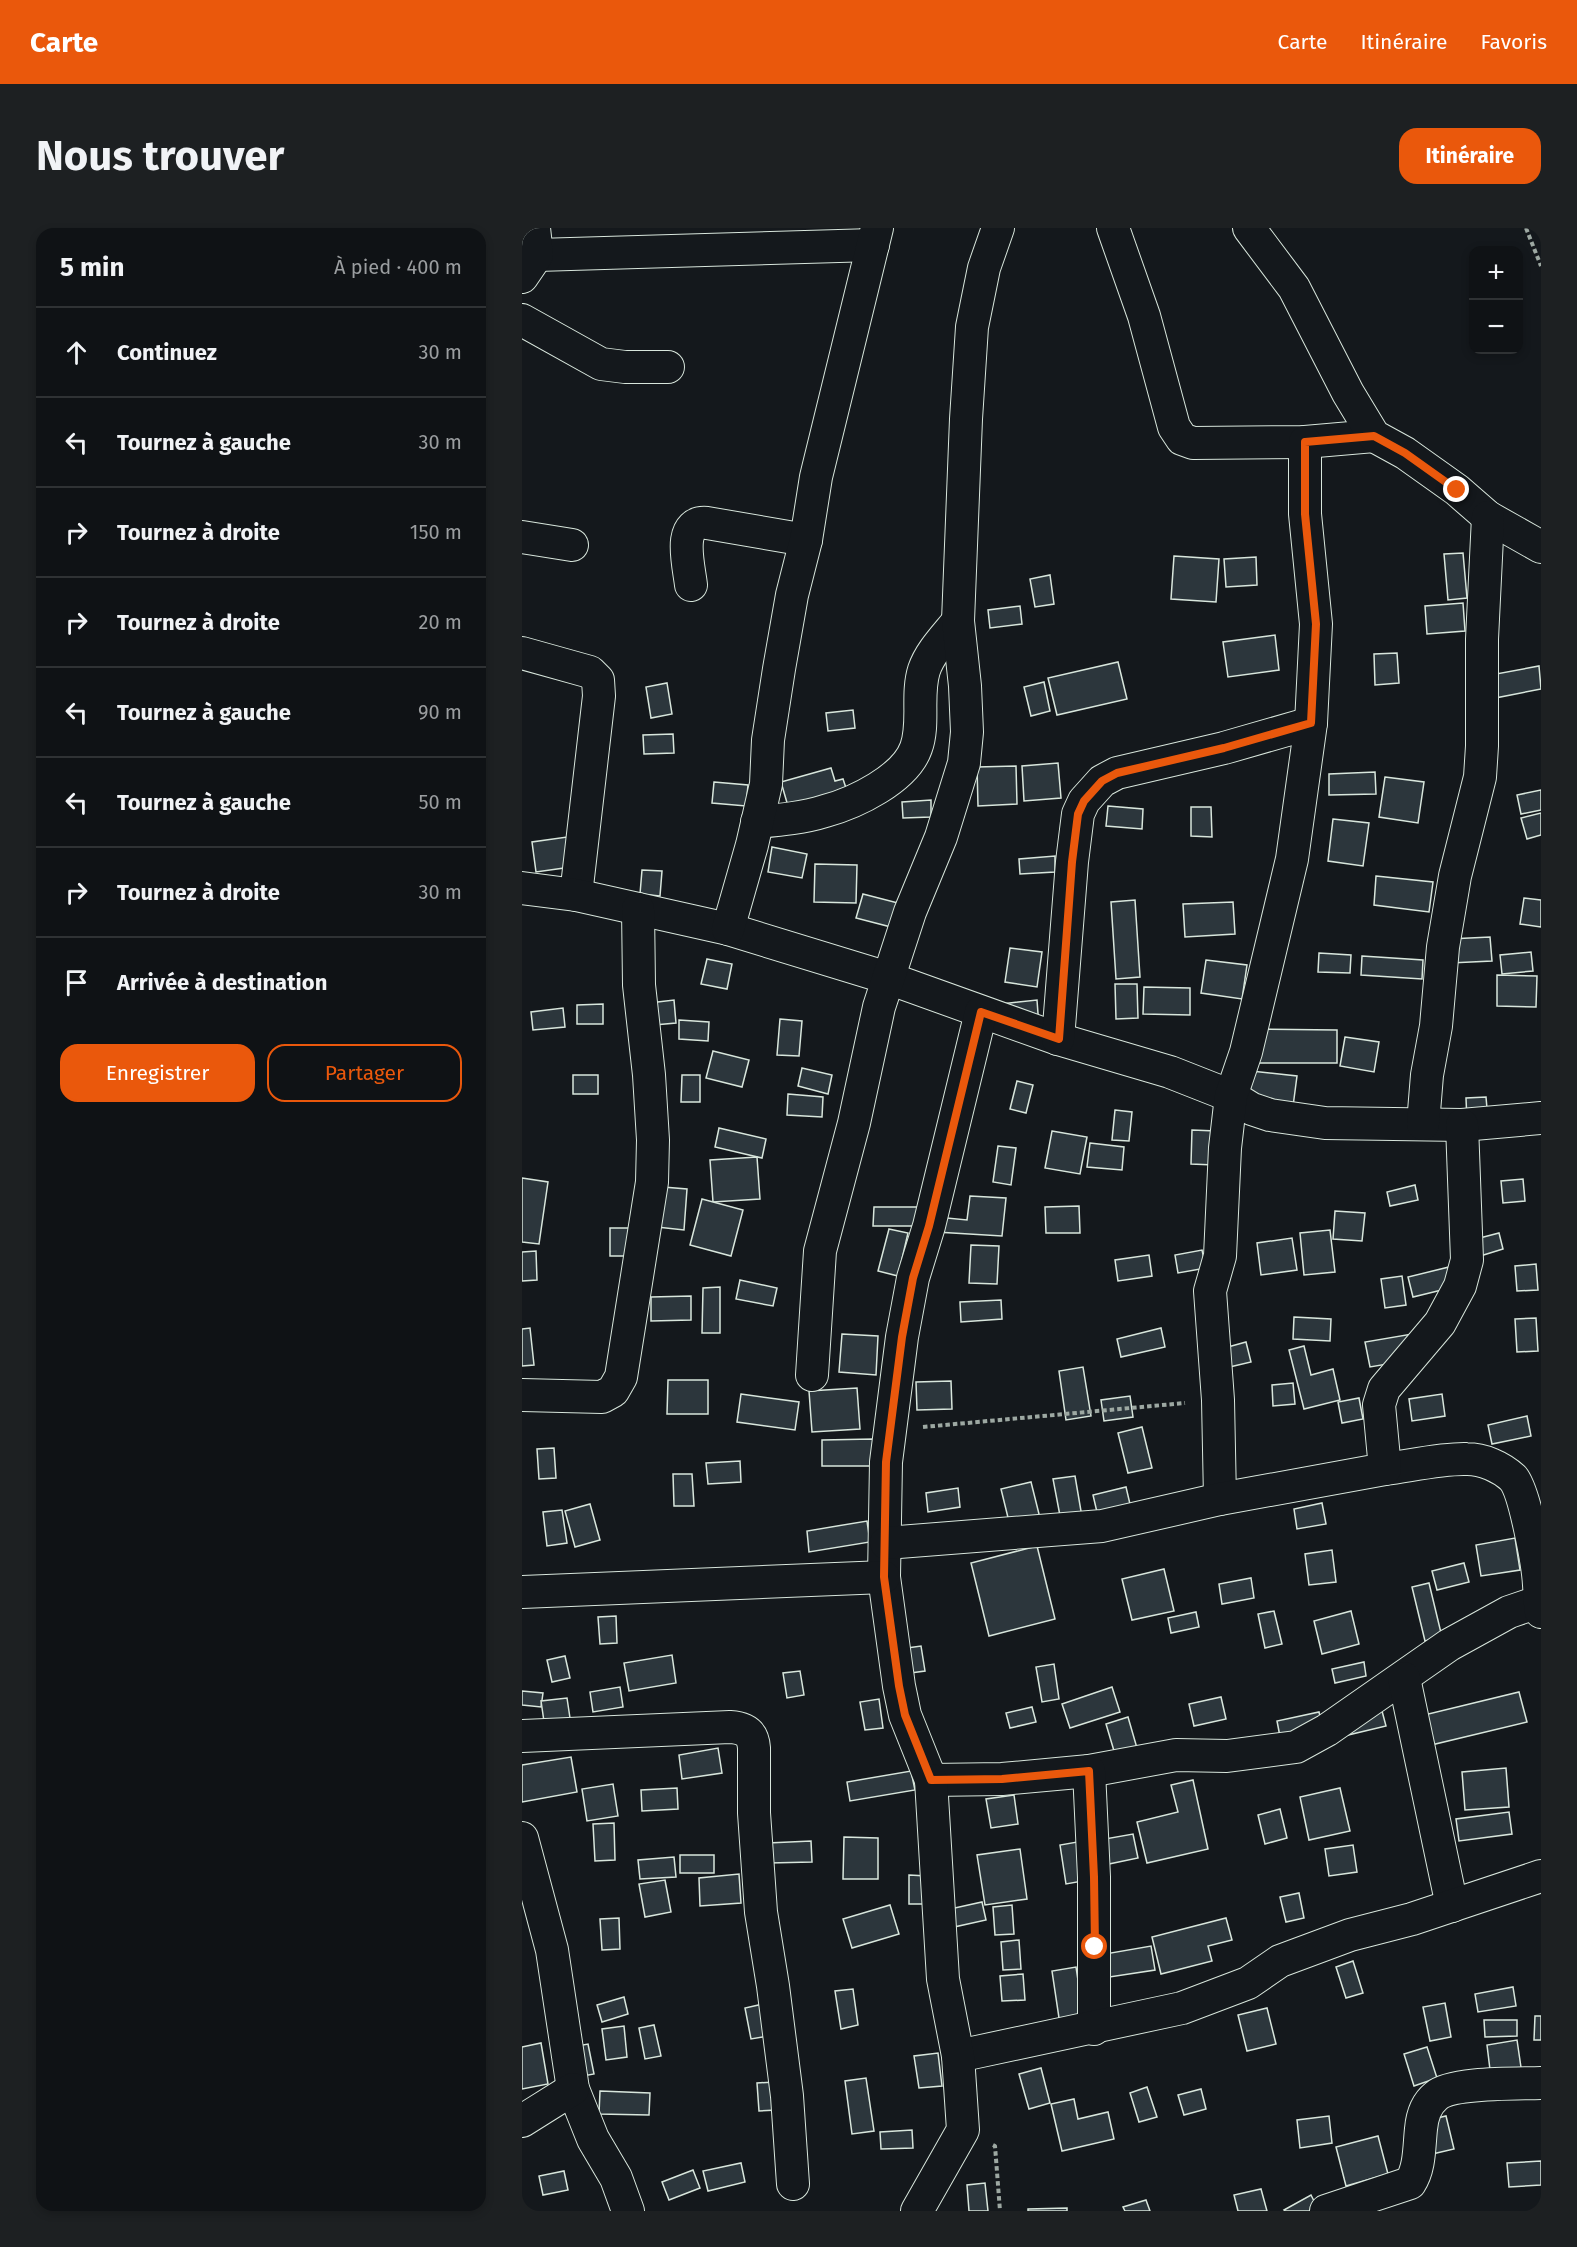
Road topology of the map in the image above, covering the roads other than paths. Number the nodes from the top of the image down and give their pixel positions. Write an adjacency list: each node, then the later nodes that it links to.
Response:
1 (998, 228): 16 (street)
2 (1113, 228): 9 (street)
3 (1249, 228): 8 (street)
4 (875, 237): 5 (street); 12 (street)
5 (531, 253)
6 (522, 320): 7 (street)
7 (668, 367)
8 (1374, 436): 9 (street); 10 (street)
9 (1305, 442): 18 (street)
10 (1488, 517): 14 (street); 29 (street)
11 (522, 537): 13 (street)
12 (806, 540): 15 (street); 19 (street)
13 (572, 545)
14 (1541, 547)
15 (691, 585)
16 (958, 621): 19 (street); 24 (street)
17 (522, 653): 21 (street)
18 (1311, 723): 26 (street); 27 (street)
19 (757, 822): 23 (street)
20 (522, 888): 21 (street)
21 (576, 895): 22 (street)
22 (638, 909): 23 (street); 32 (street)
23 (728, 929): 24 (street)
24 (888, 978): 25 (street); 31 (street)
25 (981, 1012): 26 (street); 35 (street)
26 (1059, 1039): 27 (street)
27 (1231, 1096): 29 (street); 34 (street)
28 (1541, 1118): 30 (street)
29 (1423, 1124): 30 (street)
30 (1462, 1125): 33 (street)
31 (812, 1375)
32 (522, 1395)
33 (1385, 1469): 34 (street); 38 (street)
34 (1220, 1499): 35 (street)
35 (886, 1543): 36 (street)
36 (884, 1577): 37 (street); 42 (street)
37 (522, 1592)
38 (1540, 1605): 39 (street)
39 (1404, 1678): 41 (street); 46 (street)
40 (522, 1736): 52 (street)
41 (1089, 1771): 42 (street); 47 (street)
42 (931, 1780): 48 (street)
43 (522, 1838): 44 (street)
44 (526, 1870): 50 (street)
45 (1541, 1876): 46 (street)
46 (1452, 1906): 47 (street)
47 (1094, 2029): 48 (street)
48 (958, 2056): 54 (street)
49 (1541, 2083): 55 (street)
50 (573, 2089): 51 (street); 53 (street)
51 (522, 2121)
52 (794, 2184)
53 (628, 2211)
54 (917, 2211)
55 (1326, 2211)

